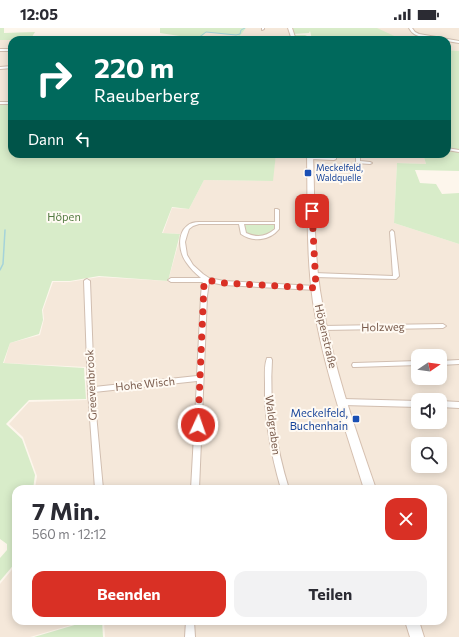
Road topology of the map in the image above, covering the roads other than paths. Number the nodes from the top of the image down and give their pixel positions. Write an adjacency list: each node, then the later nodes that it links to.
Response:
1 (410, 28): 2 (street)
2 (419, 36)
3 (0, 50): 4 (street)
4 (8, 50)
5 (310, 158): 12 (main road, Höpenstraße)
6 (358, 158): 7 (street)
7 (370, 163)
8 (277, 210): 10 (street)
9 (241, 223): 10 (street); 10 (street); 14 (street)
10 (277, 223)
11 (392, 232): 12 (street)
12 (314, 275): 16 (main road, Höpenstraße)
13 (171, 280): 14 (street)
14 (207, 280): 16 (street); 24 (street)
15 (87, 281): 25 (street, Greevenbrook)
16 (316, 288): 18 (main road, Höpenstraße)
17 (443, 326): 18 (street, Holzweg)
18 (323, 328): 26 (main road, Höpenstraße)
19 (269, 360): 32 (street, Waldgraben)
20 (459, 362): 21 (street)
21 (447, 363)
22 (411, 364): 23 (street)
23 (355, 365)
24 (200, 378): 25 (street, Hohe Wisch); 31 (street)
25 (91, 390): 30 (street, Greevenbrook)
26 (343, 402): 27 (street); 33 (main road, Höpenstraße)
27 (411, 404)
28 (447, 404): 29 (street)
29 (459, 405)
30 (99, 485)
31 (195, 485)
32 (285, 485)
33 (369, 485)
34 (190, 625): 36 (street)
35 (413, 625): 37 (main road)
36 (190, 637)
37 (417, 637)

